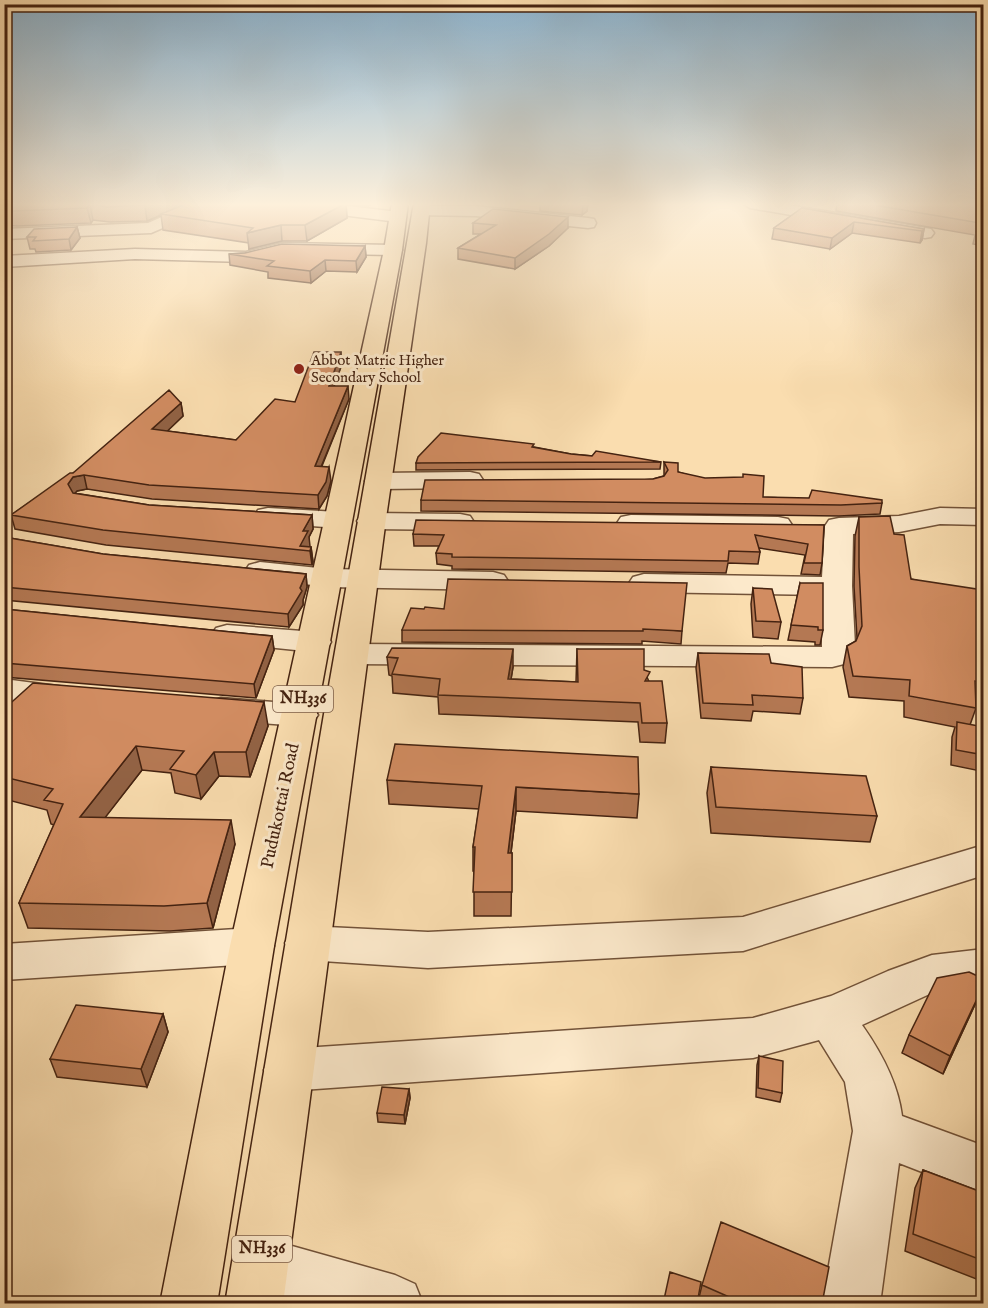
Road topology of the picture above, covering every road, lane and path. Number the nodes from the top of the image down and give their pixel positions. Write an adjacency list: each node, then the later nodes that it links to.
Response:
1 (400, 264): 3 (highway, Pudukottai Road / NH336)
2 (400, 264): 3 (highway, Pudukottai Road / NH336)
3 (385, 361): 4 (highway, Pudukottai Road / NH336); 8 (highway, Pudukottai Road / NH336)
4 (378, 480): 5 (street); 8 (highway, Pudukottai Road / NH336)
5 (497, 480)
6 (247, 515): 8 (street)
7 (984, 517): 11 (street)
8 (355, 520): 9 (street); 13 (highway, Pudukottai Road / NH336); 14 (highway, Pudukottai Road / NH336)
9 (490, 522)
10 (609, 523): 11 (street)
11 (820, 526): 17 (street)
12 (236, 569): 13 (street)
13 (328, 578): 14 (street); 19 (highway, Pudukottai Road / NH336)
14 (364, 579): 15 (street); 20 (highway, Pudukottai Road / NH336)
15 (518, 581)
16 (612, 582): 17 (street)
17 (837, 586): 20 (street)
18 (193, 631): 19 (street)
19 (315, 642): 24 (highway, Pudukottai Road / NH336)
20 (352, 654): 26 (highway, Pudukottai Road / NH336)
21 (4, 690): 22 (street)
22 (95, 699)
23 (185, 706): 24 (street)
24 (300, 715): 27 (highway, Pudukottai Road / NH336)
25 (984, 860): 26 (street)
26 (307, 944): 31 (highway, Pudukottai Road / NH336)
27 (252, 946): 28 (street); 35 (highway, Pudukottai Road / NH336)
28 (4, 962)
29 (984, 967): 30 (street)
30 (829, 1017): 31 (street); 32 (street)
31 (288, 1070): 34 (highway, Pudukottai Road / NH336)
32 (878, 1131): 33 (street); 37 (street)
33 (984, 1171)
34 (257, 1284): 36 (street)
35 (188, 1304)
36 (395, 1304)
37 (850, 1304)

